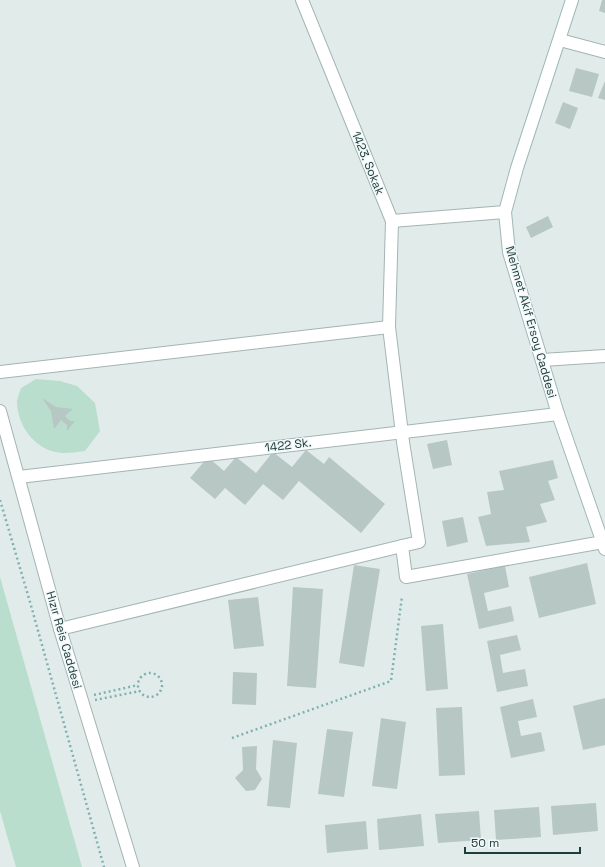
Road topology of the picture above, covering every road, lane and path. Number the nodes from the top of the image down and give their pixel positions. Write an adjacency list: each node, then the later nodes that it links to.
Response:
1 (302, 0): 6 (street, 1423. Sokak)
2 (572, 0): 3 (street, Mehmet Akif Ersoy Caddesi)
3 (560, 40): 4 (street); 5 (street, Mehmet Akif Ersoy Caddesi)
4 (605, 52)
5 (506, 212): 6 (street); 9 (street, Mehmet Akif Ersoy Caddesi)
6 (392, 221): 7 (street)
7 (389, 327): 10 (street); 13 (street)
8 (605, 356): 9 (street)
9 (542, 360): 12 (street, Mehmet Akif Ersoy Caddesi)
10 (0, 372)
11 (0, 412): 14 (street, Hızır Reis Caddesi)
12 (558, 414): 13 (street, 1422 Sk.); 17 (street, Mehmet Akif Ersoy Caddesi)
13 (402, 432): 14 (street, 1422 Sk.); 16 (street)
14 (19, 477): 19 (street, Hızır Reis Caddesi)
15 (0, 500): 25 (path)
16 (402, 546): 17 (street); 19 (street)
17 (604, 546)
18 (402, 596): 24 (path)
19 (60, 628): 26 (street, Hızır Reis Caddesi)
20 (138, 685): 21 (path); 21 (path); 22 (path)
21 (140, 690): 23 (path)
22 (90, 696)
23 (91, 701)
24 (232, 738)
25 (104, 867)
26 (133, 867)

